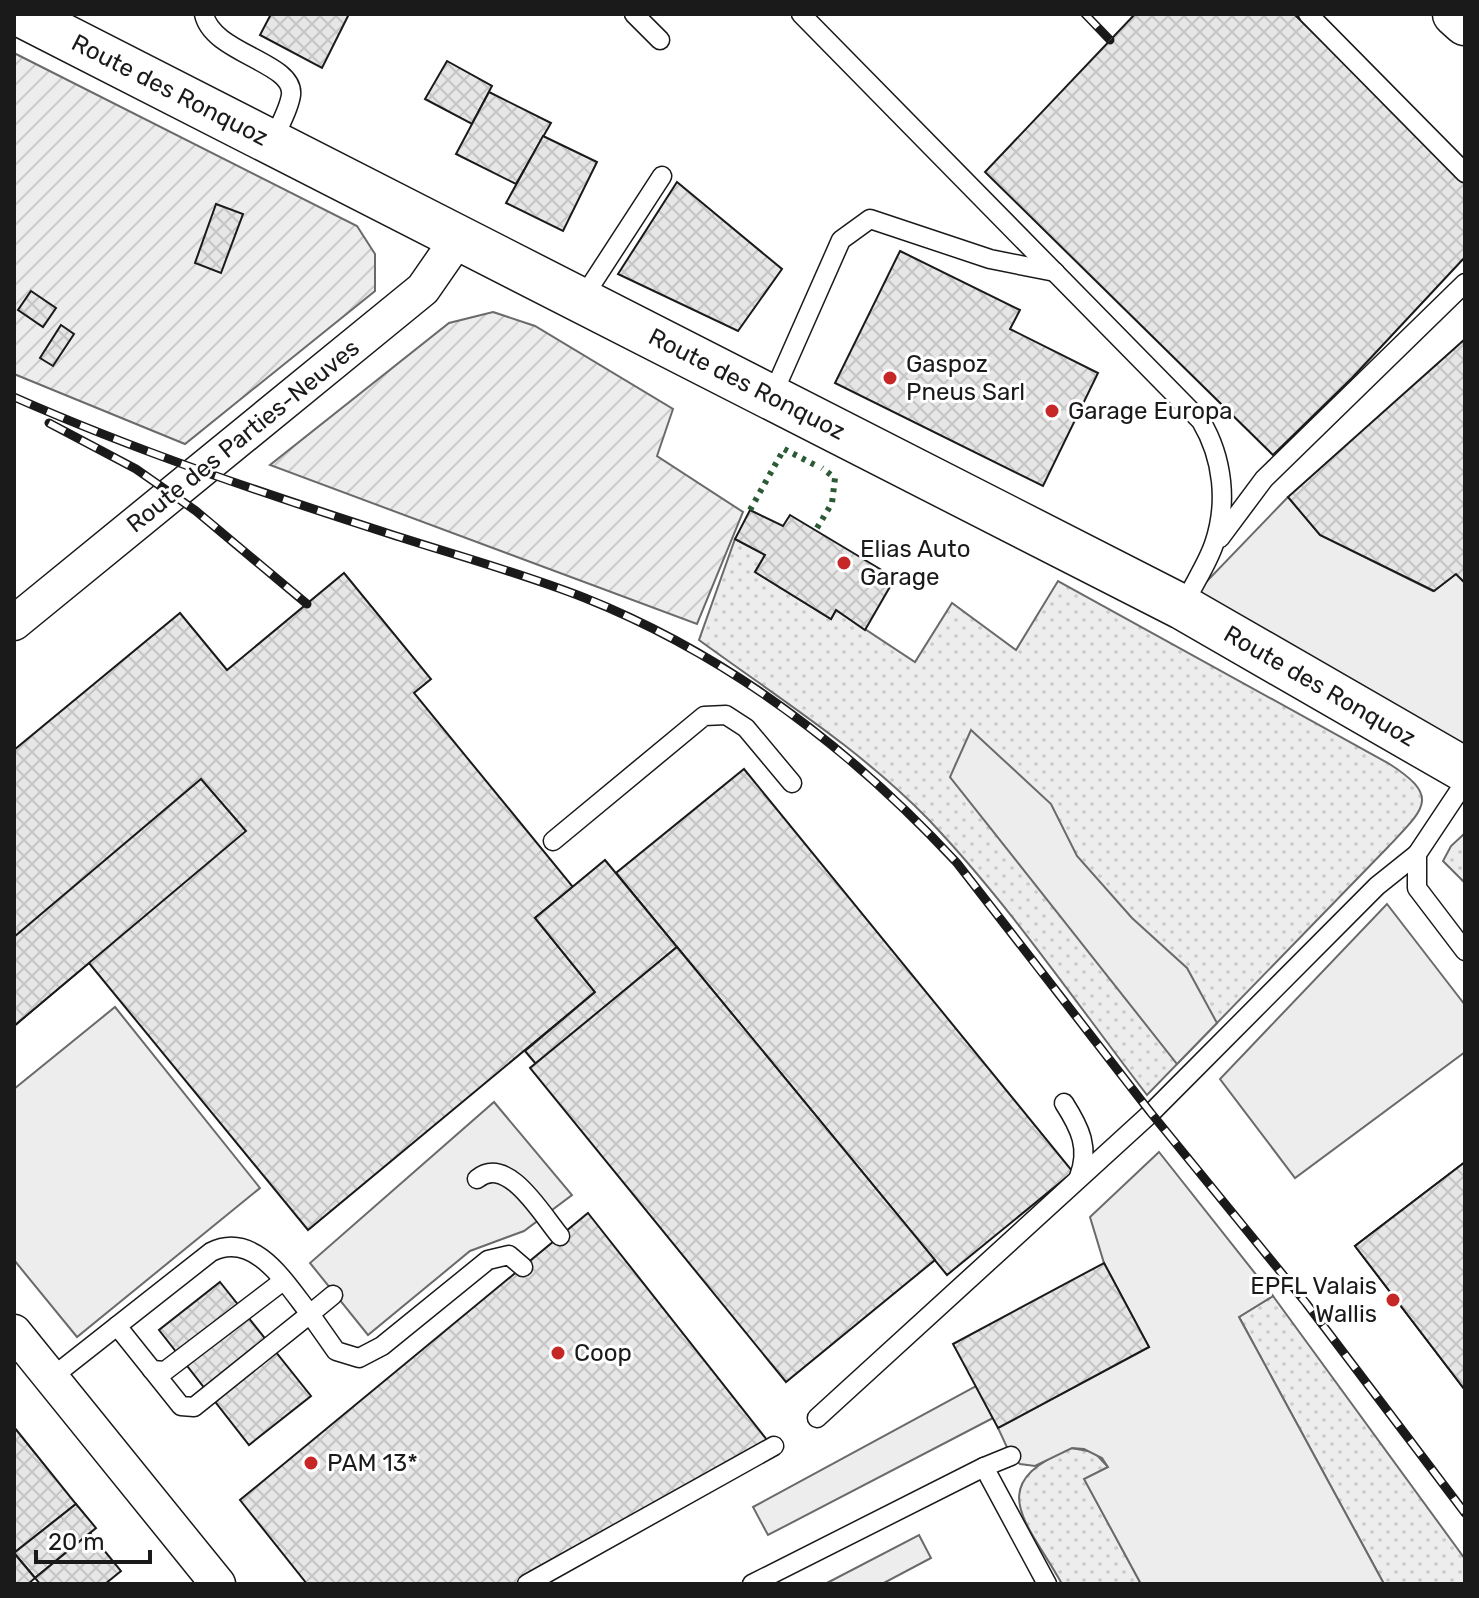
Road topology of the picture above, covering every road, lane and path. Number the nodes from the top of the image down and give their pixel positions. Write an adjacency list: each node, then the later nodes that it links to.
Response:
1 (20, 14): 9 (main road, Route des Ronquoz)
2 (204, 14): 9 (lane)
3 (634, 14): 8 (lane)
4 (801, 14): 13 (lane)
5 (1308, 14): 10 (lane)
6 (1455, 14): 7 (main road)
7 (1465, 23)
8 (660, 40)
9 (272, 142): 12 (main road, Route des Ronquoz)
10 (1465, 173)
11 (662, 176): 15 (lane)
12 (459, 237): 15 (main road, Route des Ronquoz); 19 (street, Route des Parties-Neuves)
13 (1055, 272): 16 (lane); 17 (lane)
14 (1465, 283): 17 (lane)
15 (582, 299): 16 (main road, Route des Ronquoz)
16 (772, 396): 18 (main road, Route des Ronquoz)
17 (1214, 546): 18 (lane)
18 (1182, 607): 20 (main road, Route des Ronquoz)
19 (14, 623)
20 (1465, 770)
21 (1465, 782): 24 (lane)
22 (792, 783): 23 (lane)
23 (553, 841)
24 (1417, 854): 25 (lane); 27 (lane)
25 (1465, 951)
26 (1064, 1103): 27 (lane)
27 (1079, 1177): 38 (lane)
28 (477, 1179): 29 (lane)
29 (560, 1236)
30 (523, 1267): 33 (lane)
31 (283, 1281): 33 (lane); 34 (lane); 36 (lane)
32 (333, 1295): 33 (lane)
33 (310, 1314): 36 (lane)
34 (117, 1326): 36 (lane); 37 (lane)
35 (14, 1332): 37 (street)
36 (152, 1370)
37 (51, 1378): 42 (street)
38 (817, 1418)
39 (774, 1446): 43 (lane)
40 (1011, 1456): 41 (lane)
41 (984, 1467): 44 (lane); 45 (lane)
42 (218, 1584)
43 (527, 1584)
44 (752, 1584)
45 (1047, 1584)

